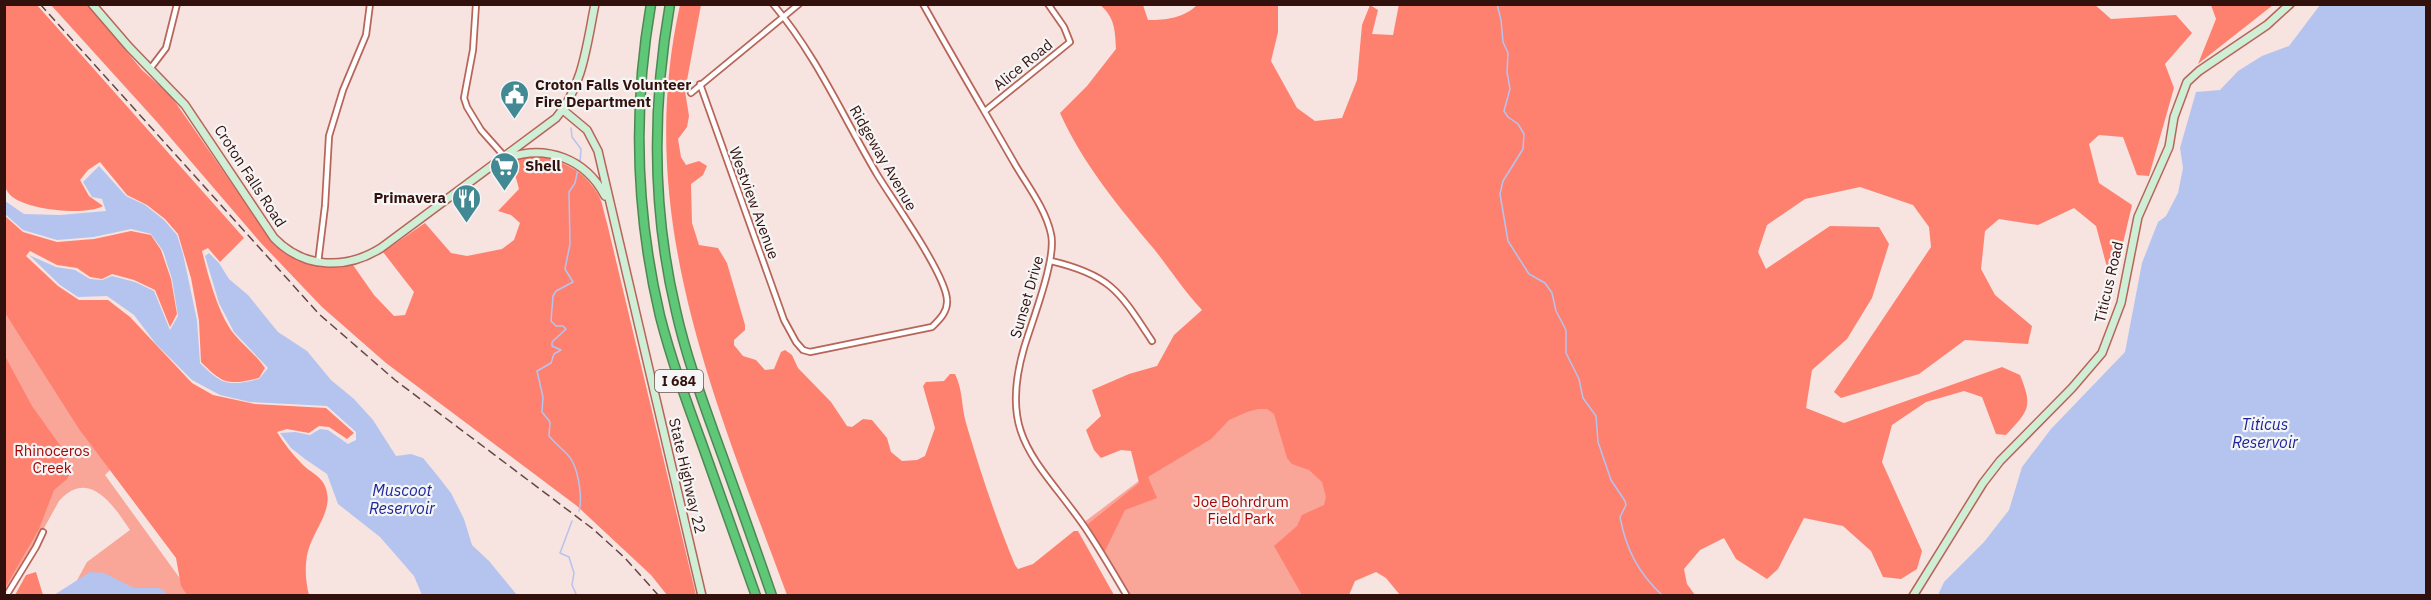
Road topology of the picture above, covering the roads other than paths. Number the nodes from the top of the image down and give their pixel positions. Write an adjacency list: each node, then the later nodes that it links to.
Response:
1 (92, 4): 14 (main road, Croton Falls Road)
2 (177, 4): 14 (street)
3 (370, 4): 23 (street)
4 (476, 4): 19 (street)
5 (595, 4): 17 (main road, Croton Falls Road)
6 (651, 4): 29 (highway, I 684)
7 (670, 4): 30 (highway, I 684)
8 (773, 4): 13 (street, Ridgeway Avenue)
9 (799, 4): 13 (street)
10 (922, 4): 18 (street, Sunset Drive)
11 (1048, 4): 18 (street, Alice Road)
12 (2290, 4): 32 (main road, Titicus Road)
13 (784, 17): 15 (street); 24 (street, Ridgeway Avenue)
14 (150, 69): 23 (main road, Croton Falls Road)
15 (700, 84): 16 (street); 24 (street, Westview Avenue)
16 (691, 93)
17 (563, 110): 19 (main road, Croton Falls Road); 21 (main road)
18 (985, 111): 22 (street, Sunset Drive)
19 (505, 157): 20 (main road, Croton Falls Road)
20 (495, 164): 21 (main road); 23 (main road, Croton Falls Road)
21 (614, 223): 28 (main road, State Highway 22)
22 (1051, 261): 25 (street); 31 (street, Sunset Drive)
23 (318, 263)
24 (788, 330)
25 (1152, 341)
26 (43, 532): 27 (street)
27 (6, 596)
28 (702, 596)
29 (756, 596)
30 (772, 596)
31 (1127, 596)
32 (1913, 596)

